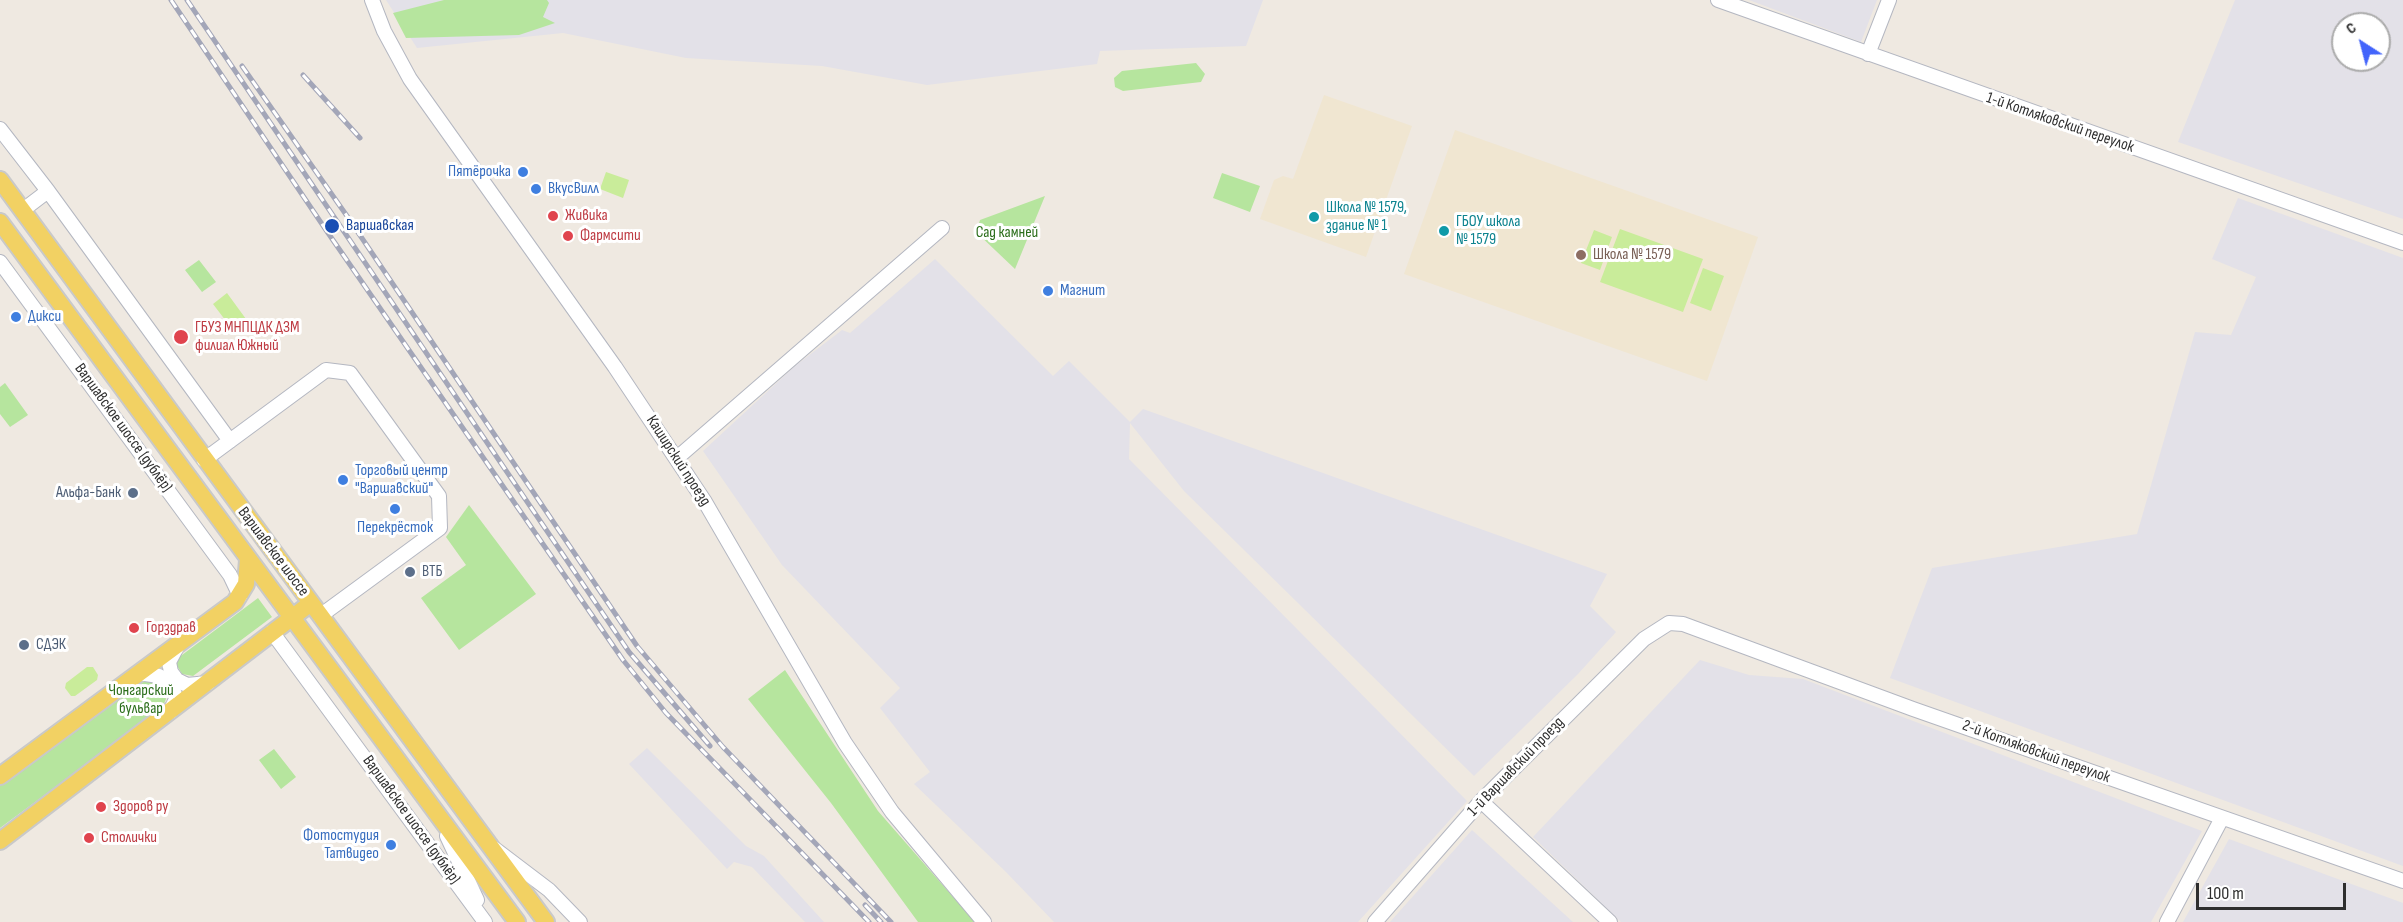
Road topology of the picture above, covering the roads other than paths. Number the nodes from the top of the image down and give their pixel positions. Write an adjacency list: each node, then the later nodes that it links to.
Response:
1 (372, 0): 14 (street, Каширский проезд)
2 (1718, 0): 4 (street, 1-й Котляковский переулок)
3 (1889, 0): 4 (street)
4 (1868, 54): 11 (street, 1-й Котляковский переулок)
5 (0, 129): 7 (street)
6 (0, 180): 8 (main road, Варшавское шоссе)
7 (48, 191): 8 (street); 13 (street)
8 (23, 210): 15 (main road, Варшавское шоссе)
9 (1, 226): 16 (main road, Варшавское шоссе)
10 (942, 228): 14 (street)
11 (2403, 243)
12 (0, 262): 17 (street, Варшавское шоссе (дублёр))
13 (230, 441): 15 (street); 18 (street)
14 (677, 458): 37 (street, Каширский проезд)
15 (204, 460): 18 (main road, Варшавское шоссе)
16 (248, 560): 17 (main road); 19 (main road, Варшавское шоссе)
17 (240, 596): 22 (main road)
18 (316, 609): 19 (main road); 31 (main road, Варшавское шоссе)
19 (290, 618): 21 (main road); 28 (main road, Варшавское шоссе)
20 (1669, 623): 27 (street, 1-й Варшавский проезд); 29 (street, 2-й Котляковский переулок)
21 (272, 632): 24 (main road); 33 (street, Варшавское шоссе (дублёр))
22 (178, 645): 23 (main road); 24 (street)
23 (138, 673): 25 (street); 26 (main road)
24 (208, 683): 25 (main road)
25 (169, 714): 30 (main road)
26 (0, 776)
27 (1481, 801): 38 (street, 1-й Варшавский проезд); 39 (street)
28 (439, 818): 33 (street); 34 (main road, Варшавское шоссе)
29 (2222, 818): 32 (street, 2-й Котляковский переулок); 40 (street)
30 (0, 842)
31 (489, 846): 35 (main road, Варшавское шоссе); 36 (street)
32 (2403, 881)
33 (486, 922)
34 (517, 922)
35 (546, 922)
36 (580, 922)
37 (984, 922)
38 (1375, 922)
39 (1610, 922)
40 (2168, 922)

